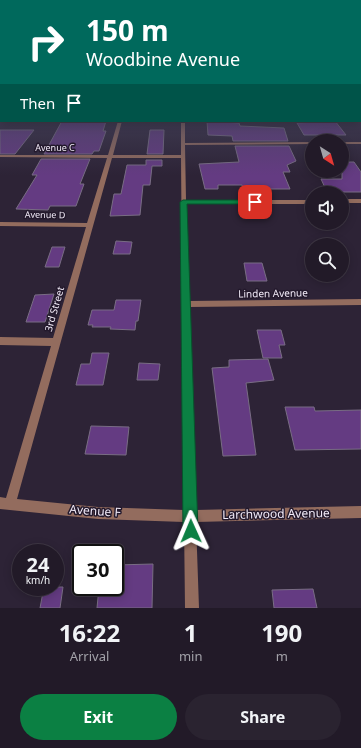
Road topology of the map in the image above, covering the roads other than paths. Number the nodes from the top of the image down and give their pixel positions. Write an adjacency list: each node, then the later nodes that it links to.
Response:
1 (120, 122): 8 (street, 3rd Street)
2 (183, 122): 6 (street)
3 (305, 143): 6 (street)
4 (349, 143): 5 (street)
5 (361, 143)
6 (184, 144): 9 (street)
7 (0, 156): 8 (street, Avenue C)
8 (110, 156): 9 (street, Avenue C); 15 (street, 3rd Street)
9 (184, 157): 11 (street)
10 (361, 201): 13 (street)
11 (183, 202): 12 (street); 17 (street)
12 (305, 202)
13 (349, 202)
14 (0, 224): 15 (street, Avenue D)
15 (90, 225): 19 (street, 3rd Street)
16 (361, 302): 17 (street, Linden Avenue)
17 (186, 304): 22 (street)
18 (0, 341): 19 (street)
19 (56, 342): 20 (street, 3rd Street)
20 (5, 503): 22 (street, Avenue F)
21 (361, 512): 22 (street, Larchwood Avenue)
22 (190, 516): 23 (street)
23 (192, 608)

